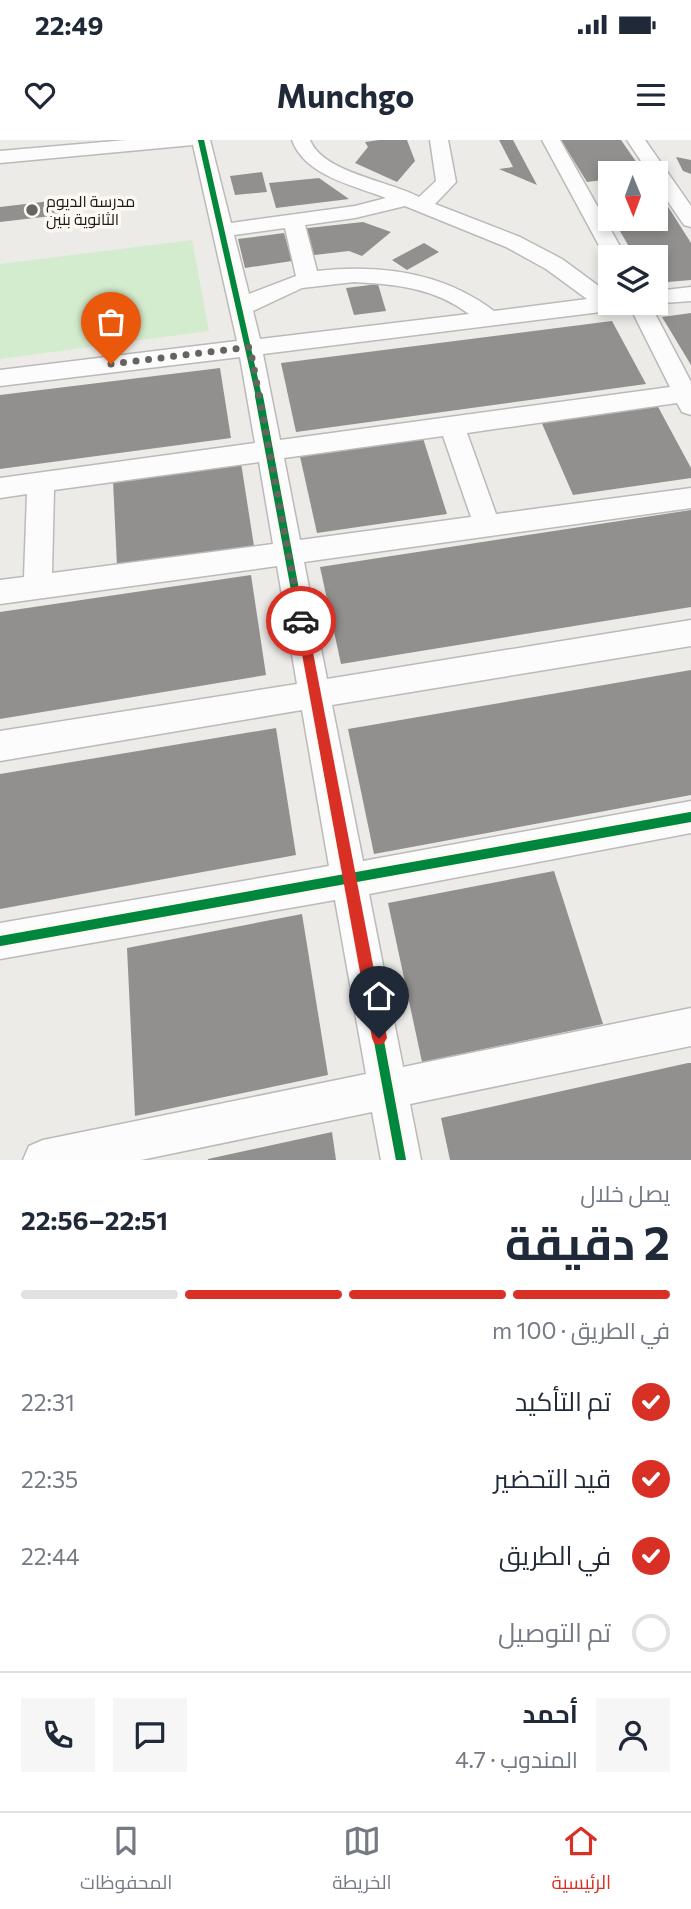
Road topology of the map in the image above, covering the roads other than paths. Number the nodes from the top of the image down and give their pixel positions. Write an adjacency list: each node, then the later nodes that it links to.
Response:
1 (189, 140): 7 (street)
2 (201, 140): 14 (street)
3 (301, 140): 11 (street)
4 (439, 140): 11 (street)
5 (551, 140): 15 (street)
6 (636, 140): 9 (street)
7 (130, 142): 8 (street)
8 (0, 156)
9 (648, 161)
10 (668, 193): 13 (street)
11 (416, 201): 12 (street); 17 (street)
12 (294, 221): 14 (street); 16 (street)
13 (691, 221)
14 (223, 230): 21 (street)
15 (612, 245)
16 (308, 279): 21 (street); 23 (street)
17 (598, 293)
18 (691, 294): 19 (street)
19 (668, 297)
20 (598, 305): 23 (street)
21 (241, 308): 24 (street)
22 (645, 315): 26 (street)
23 (489, 318): 24 (street)
24 (250, 347): 25 (street); 28 (street)
25 (0, 378)
26 (689, 398): 27 (street)
27 (452, 425): 28 (street); 32 (street)
28 (270, 450): 29 (street); 33 (street)
29 (41, 482): 30 (street); 34 (street)
30 (0, 488)
31 (691, 498): 32 (street)
32 (487, 526): 33 (street)
33 (289, 553): 34 (street); 37 (street)
34 (38, 587): 35 (street)
35 (0, 592)
36 (691, 633): 37 (street)
37 (315, 696): 38 (street); 40 (street)
38 (0, 746)
39 (691, 817): 40 (street)
40 (351, 880): 41 (street); 43 (street)
41 (0, 941)
42 (691, 1027): 43 (street)
43 (388, 1090): 44 (street); 45 (street)
44 (43, 1160)
45 (401, 1160)

